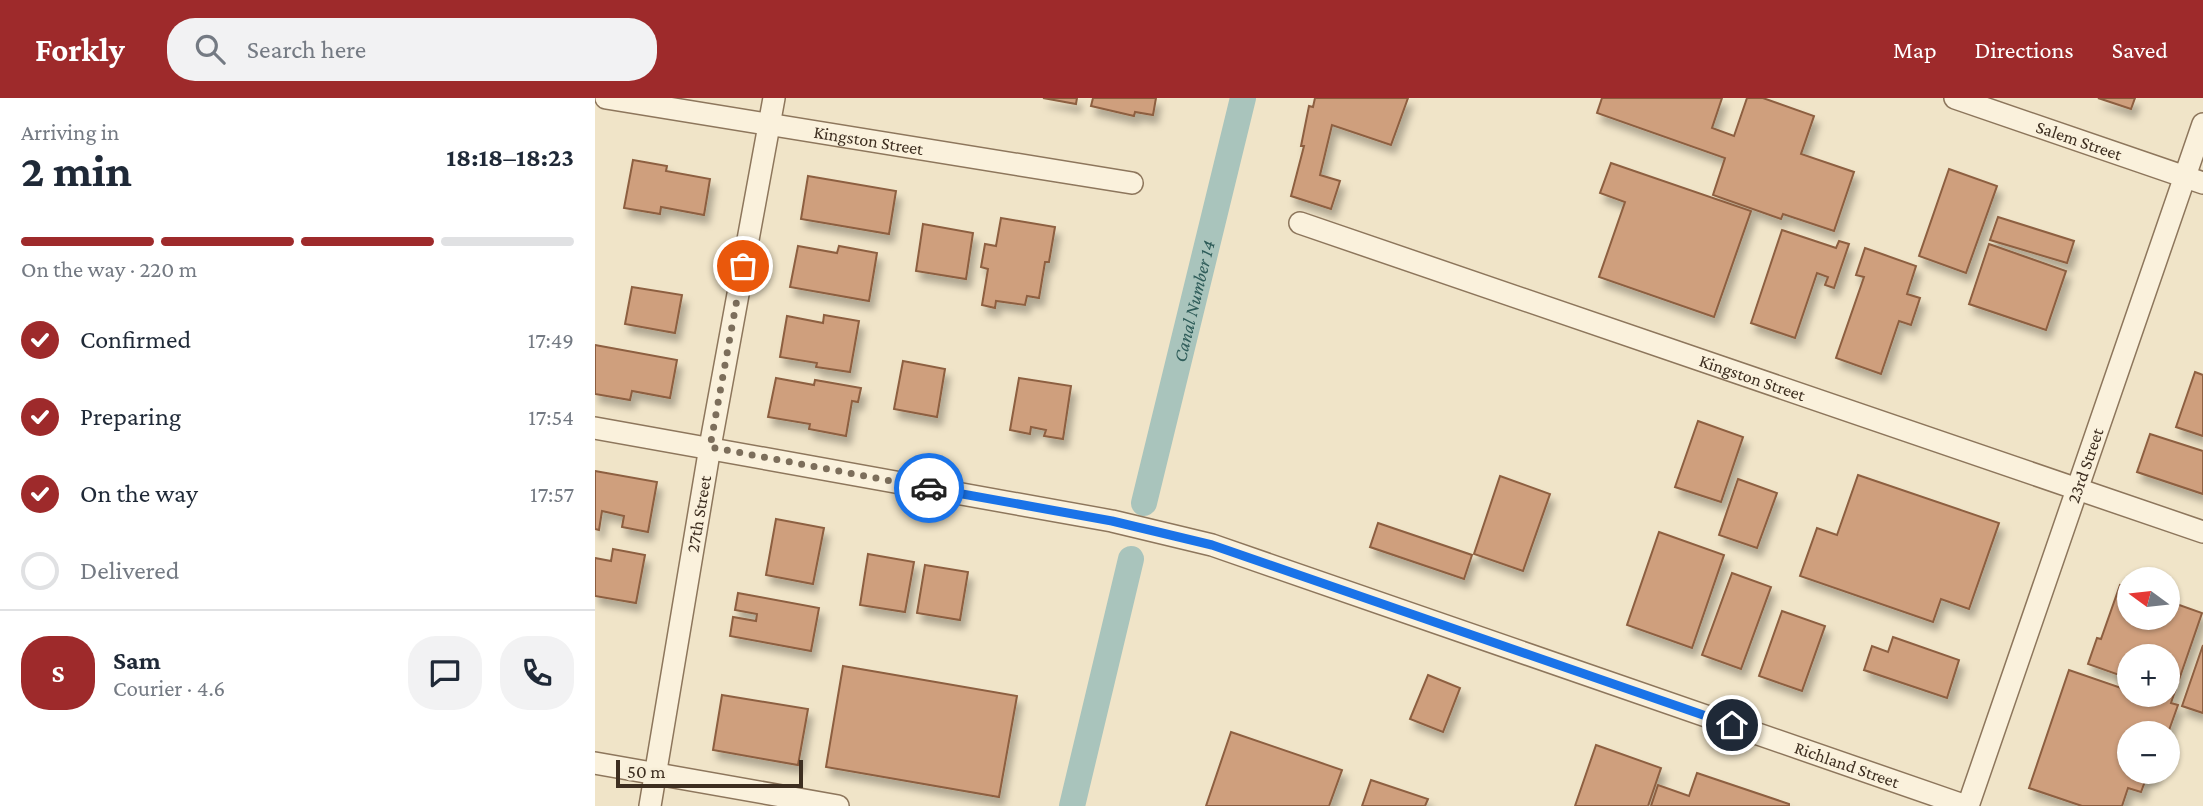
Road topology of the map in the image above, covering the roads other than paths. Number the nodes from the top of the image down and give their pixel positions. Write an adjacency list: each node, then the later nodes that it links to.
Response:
1 (606, 98): 5 (street, Kingston Street)
2 (774, 98): 5 (street, 27th Street)
3 (1955, 98): 6 (street, Salem Street)
4 (2203, 124): 6 (street, 23rd Street)
5 (769, 126): 7 (street, Kingston Street); 10 (street, 27th Street)
6 (2194, 180): 11 (street, 23rd Street)
7 (1132, 183)
8 (1300, 223): 11 (street, Kingston Street)
9 (595, 428): 10 (street, Richland Street)
10 (710, 447): 14 (street, 27th Street); 17 (street, Richland Street)
11 (2078, 488): 12 (street, Kingston Street); 17 (street, 23rd Street)
12 (2203, 532)
13 (595, 763): 14 (street)
14 (656, 773): 15 (street, 27th Street); 16 (street)
15 (650, 806)
16 (838, 806)
17 (1967, 806)

